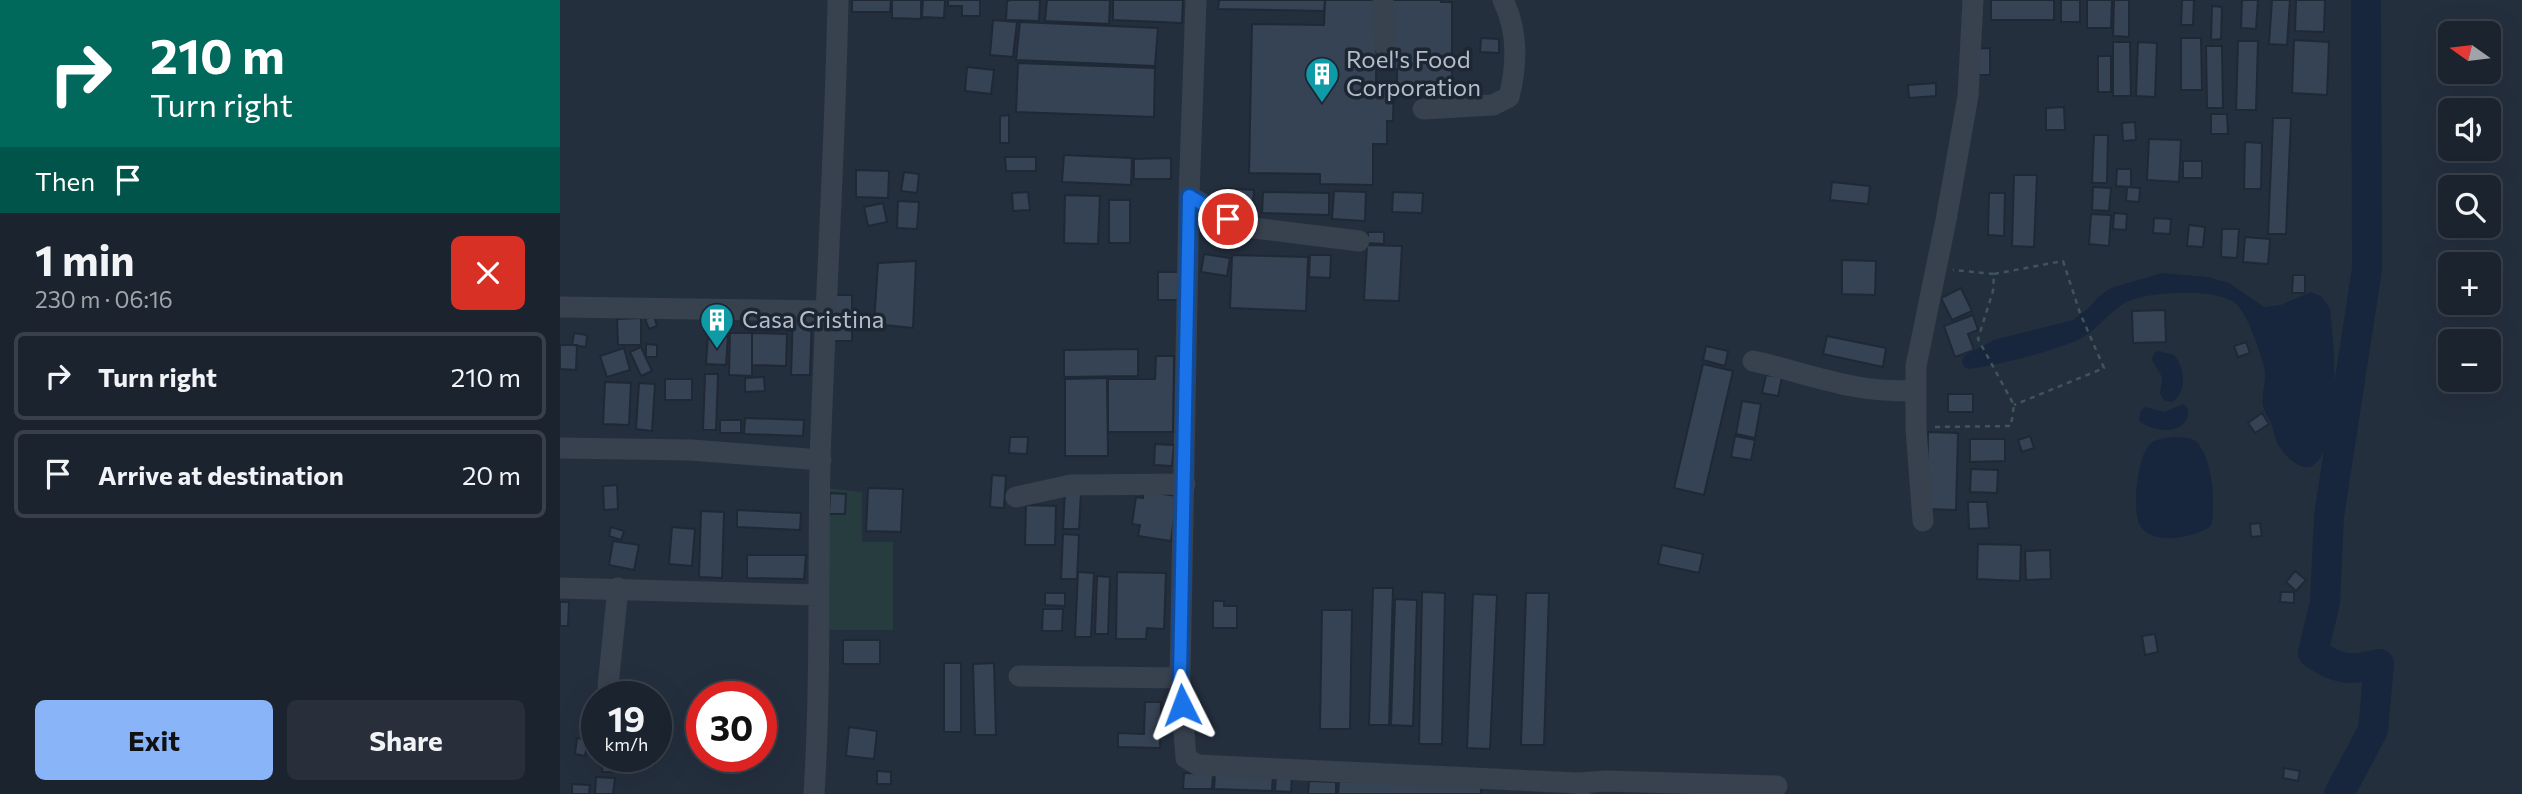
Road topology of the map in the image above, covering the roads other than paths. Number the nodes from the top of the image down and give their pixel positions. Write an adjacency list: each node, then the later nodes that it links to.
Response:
1 (838, 0): 11 (street)
2 (1196, 0): 8 (street)
3 (1383, 0): 6 (street)
4 (1503, 0): 7 (street)
5 (1973, 0): 13 (street)
6 (1385, 47)
7 (1423, 109)
8 (1189, 196): 9 (street); 16 (street)
9 (1359, 241)
10 (560, 307): 11 (street)
11 (826, 311): 15 (street)
12 (1753, 361): 13 (street)
13 (1915, 390): 18 (street)
14 (560, 448): 15 (street)
15 (821, 460): 21 (street)
16 (1185, 484): 17 (street); 23 (street)
17 (1016, 497)
18 (1923, 521)
19 (560, 588): 20 (street)
20 (618, 588): 21 (street); 24 (street)
21 (818, 595): 28 (street)
22 (1018, 676): 23 (street)
23 (1180, 678): 26 (street)
24 (609, 681)
25 (1777, 786): 27 (street)
26 (1508, 787): 27 (street)
27 (1579, 789)
28 (814, 794)

